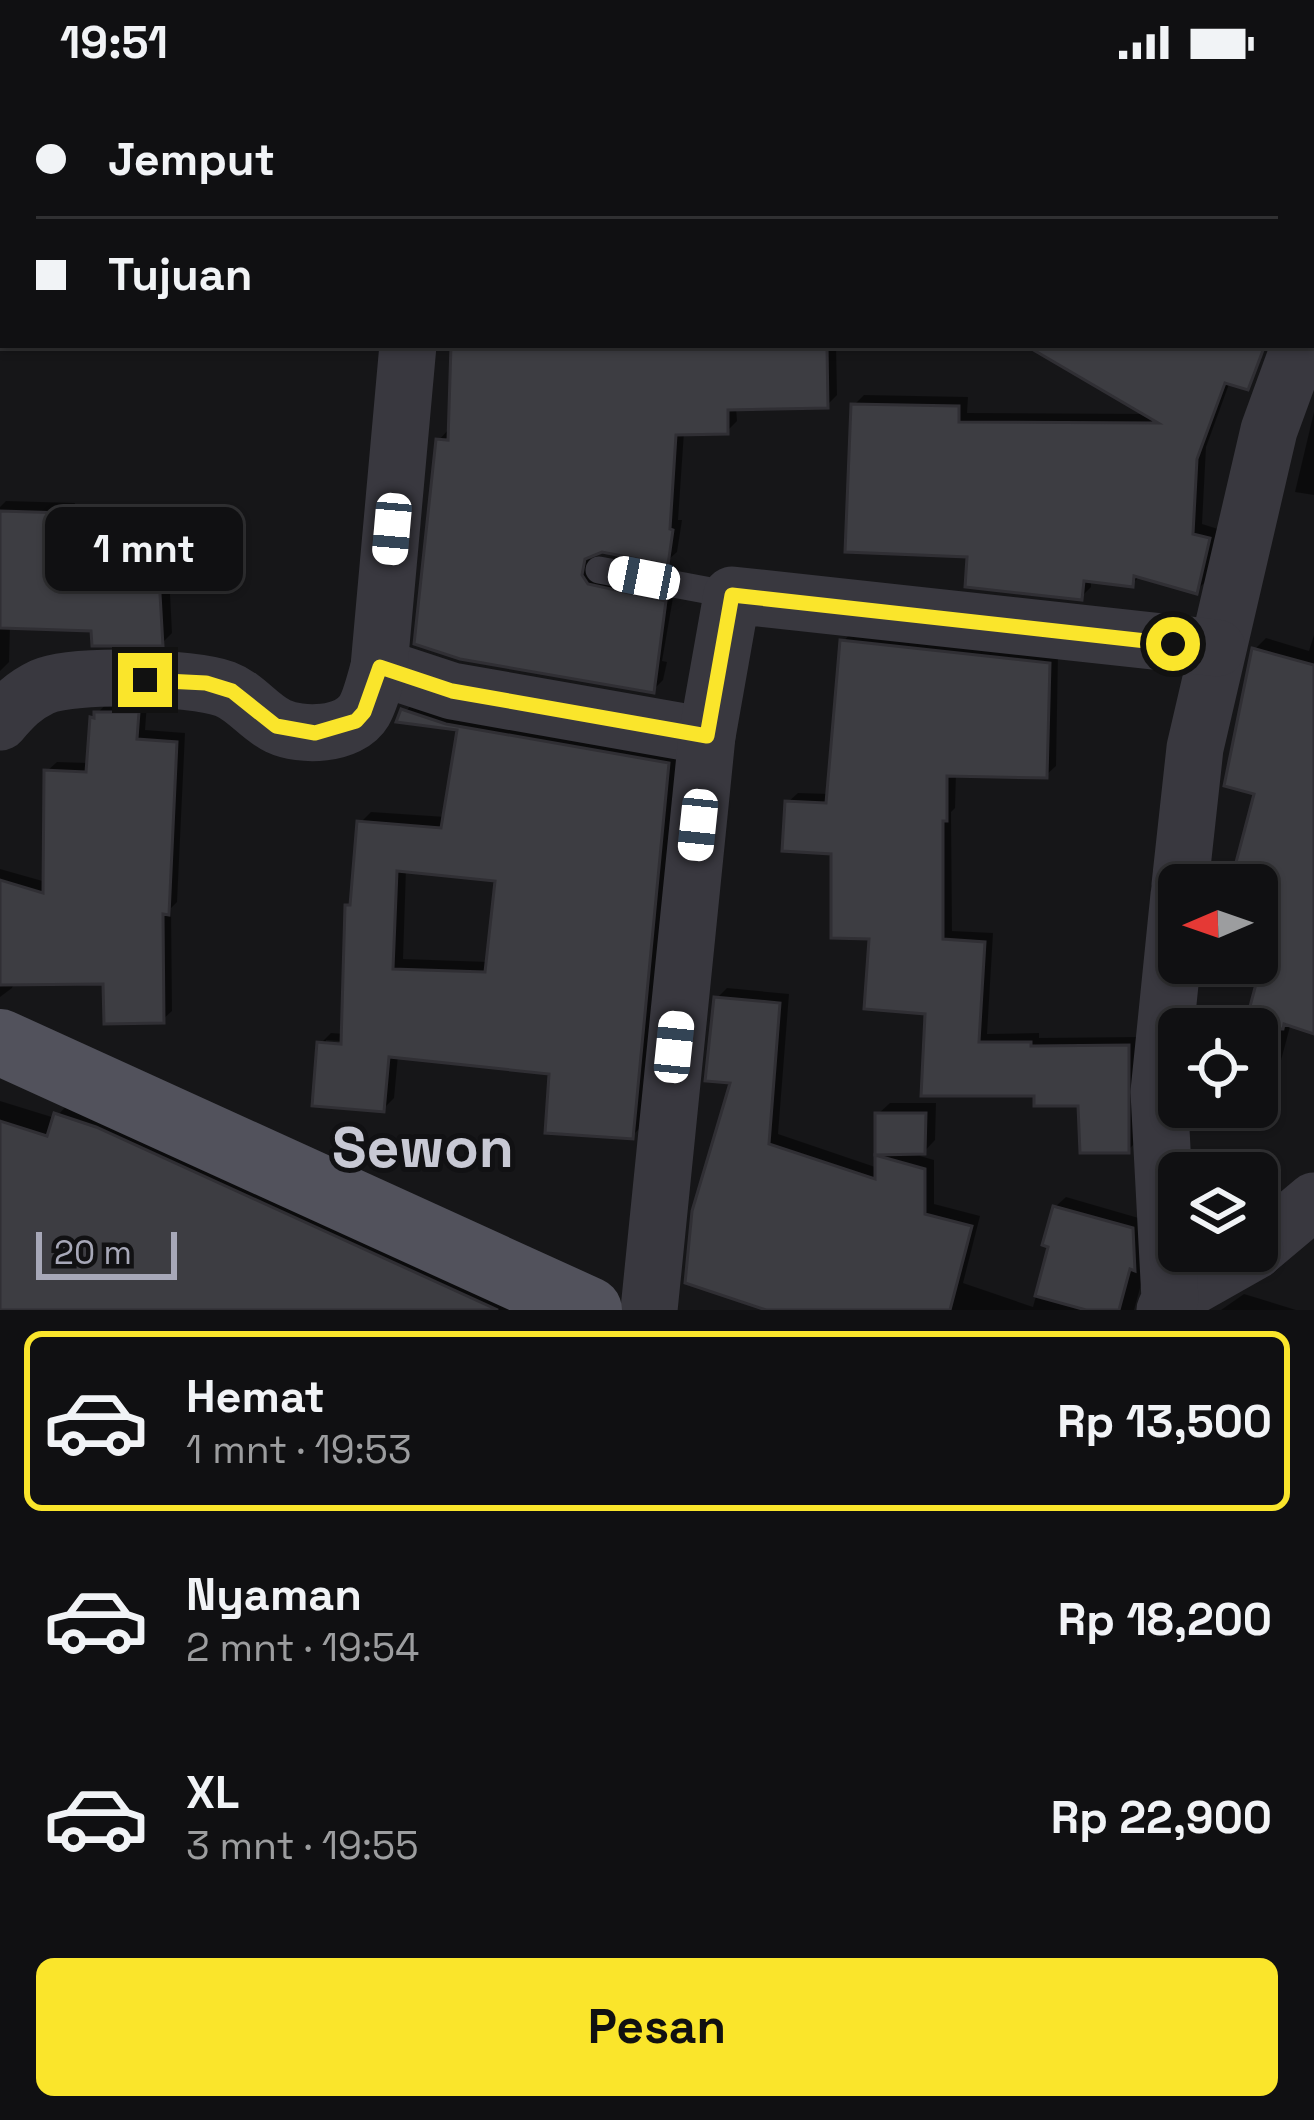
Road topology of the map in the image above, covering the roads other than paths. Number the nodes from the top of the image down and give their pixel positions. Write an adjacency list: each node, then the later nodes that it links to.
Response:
1 (408, 348): 6 (street)
2 (1299, 348): 5 (street)
3 (599, 570): 4 (lane)
4 (732, 595): 5 (street); 8 (street)
5 (1217, 648): 9 (street)
6 (380, 667): 7 (street); 8 (street)
7 (0, 722)
8 (707, 736): 17 (street)
9 (1182, 864)
10 (1170, 984): 15 (street)
11 (0, 1042): 16 (main road)
12 (1314, 1202): 13 (street)
13 (1278, 1232)
14 (1220, 1272): 15 (street)
15 (1167, 1304)
16 (589, 1310)
17 (649, 1310)

